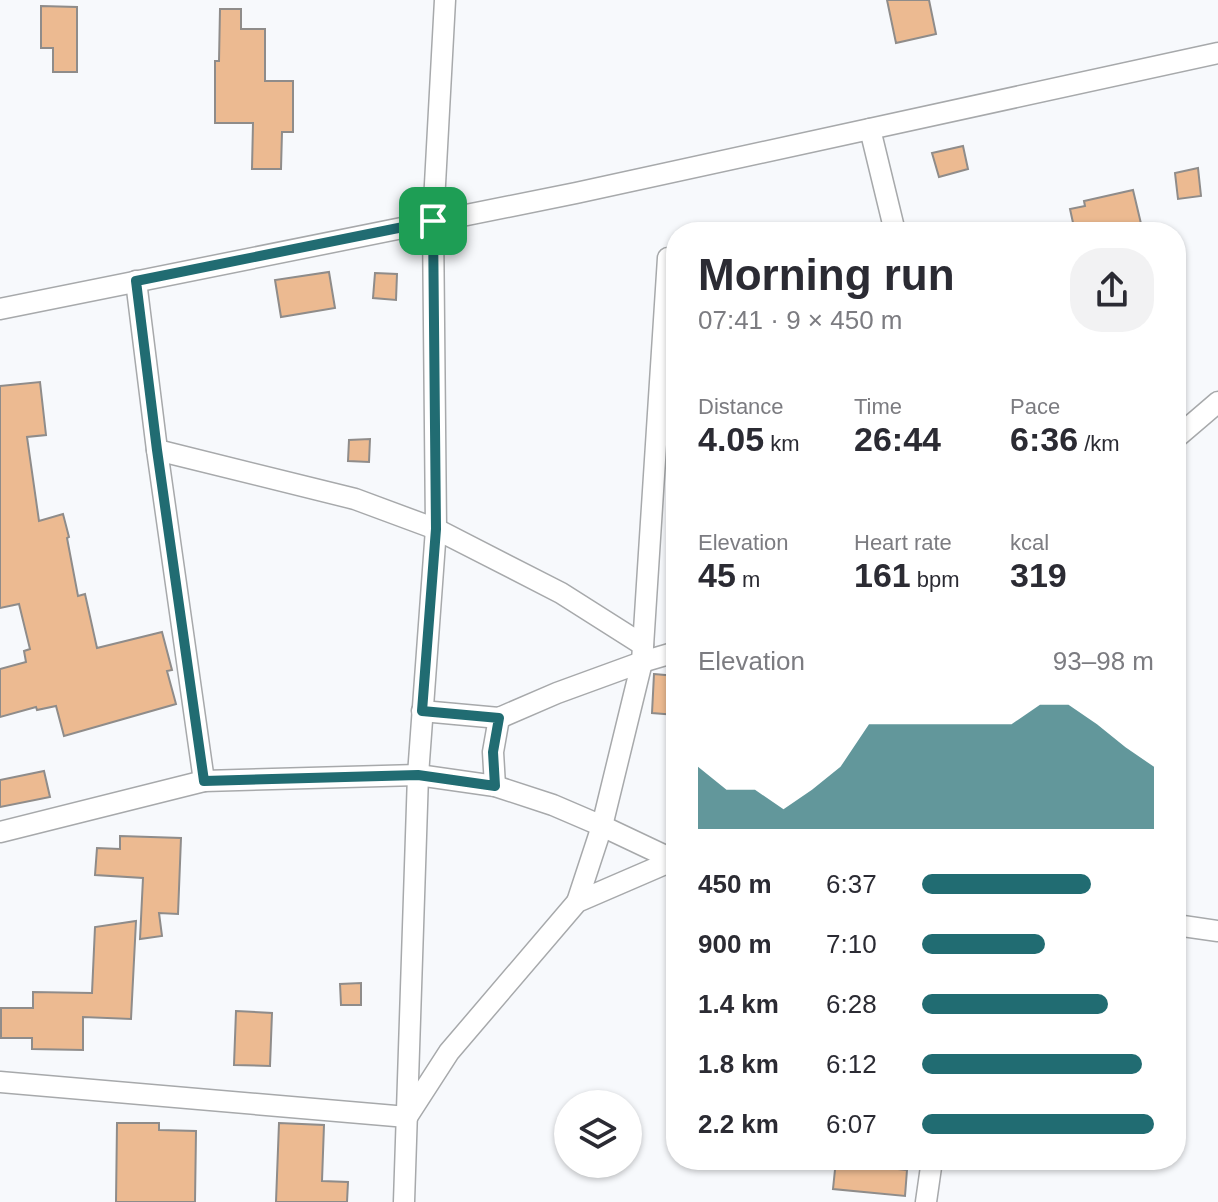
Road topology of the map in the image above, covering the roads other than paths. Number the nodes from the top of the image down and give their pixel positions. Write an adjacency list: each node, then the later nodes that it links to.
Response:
1 (445, 0): 4 (street)
2 (1218, 53): 3 (street)
3 (870, 129): 4 (street); 5 (street)
4 (433, 221): 6 (street); 12 (street)
5 (893, 222)
6 (136, 281): 8 (street); 11 (street)
7 (666, 288): 14 (street)
8 (0, 309)
9 (1218, 402): 10 (street)
10 (1186, 429)
11 (157, 450): 12 (street); 18 (street)
12 (436, 529): 14 (street); 15 (street)
13 (666, 653): 14 (street)
14 (642, 654): 16 (street); 20 (street)
15 (422, 711): 16 (street); 17 (street)
16 (499, 718): 19 (street)
17 (418, 775): 18 (street); 19 (street); 28 (street)
18 (204, 781): 21 (street)
19 (495, 786): 20 (street)
20 (602, 826): 22 (street); 24 (street)
21 (0, 832)
22 (666, 857)
23 (666, 864): 24 (street)
24 (577, 902): 28 (street)
25 (1186, 926): 26 (street)
26 (1218, 931)
27 (0, 1082): 28 (street)
28 (407, 1117): 30 (street)
29 (931, 1170): 31 (street)
30 (404, 1202)
31 (926, 1202)

